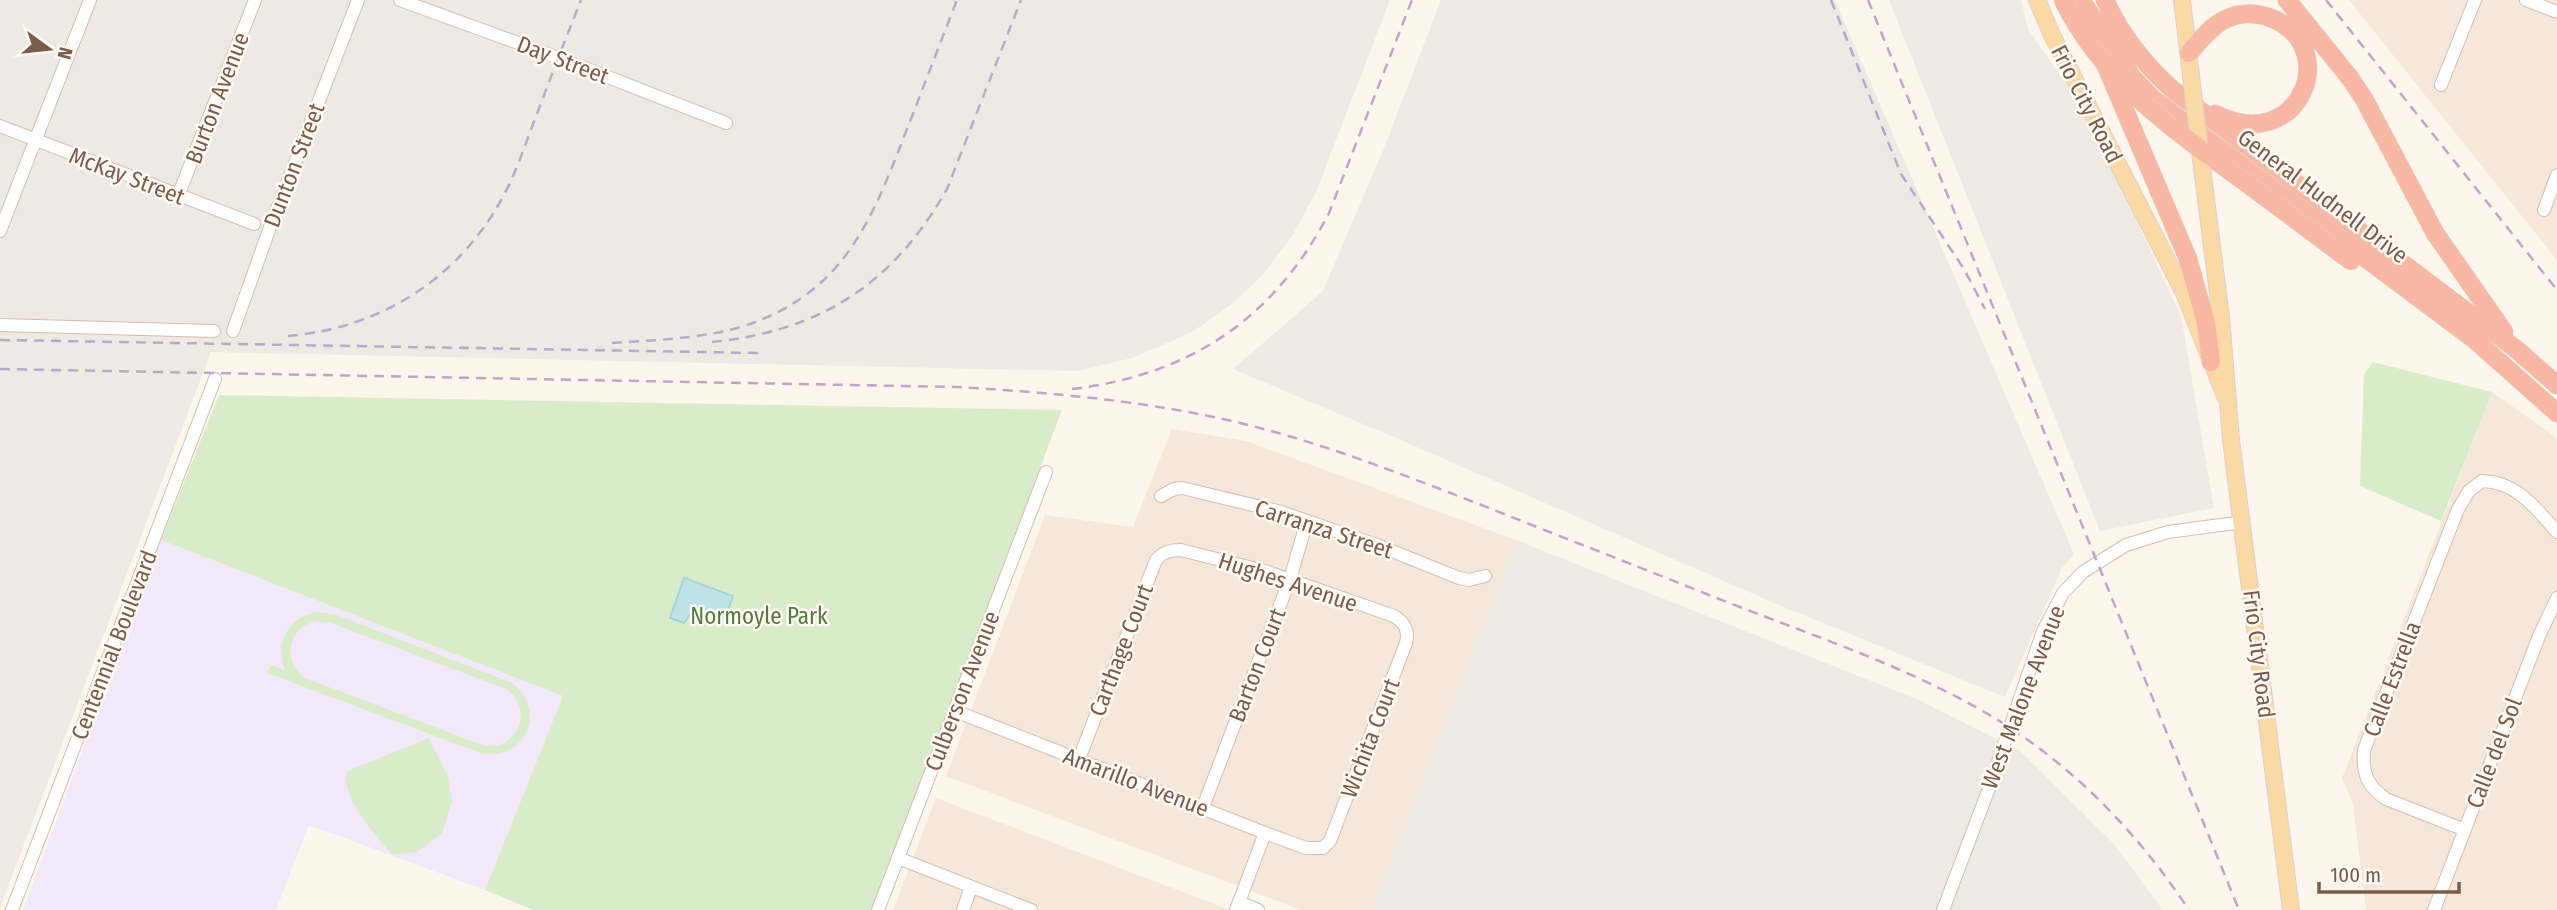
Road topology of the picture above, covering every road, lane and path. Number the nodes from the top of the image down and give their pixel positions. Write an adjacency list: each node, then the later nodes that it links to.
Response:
1 (90, 0): 19 (street)
2 (255, 0): 21 (street, Burton Avenue)
3 (358, 0): 27 (street, Dunton Street)
4 (400, 0): 17 (street, Day Street)
5 (2037, 0): 29 (main road, Frio City Road)
6 (2063, 0): 34 (highway, bridge)
7 (2105, 0): 16 (highway, General Hudnell Drive)
8 (2182, 0): 14 (main road, Frio City Road)
9 (2287, 0): 28 (highway)
10 (2475, 0): 15 (street)
11 (2526, 0): 13 (street)
12 (2083, 4): 29 (highway); 33 (highway, General Hudnell Drive)
13 (2557, 12)
14 (2189, 53): 16 (highway); 32 (main road, Frio City Road, bridge)
15 (2441, 85)
16 (2177, 93): 28 (highway, General Hudnell Drive)
17 (726, 123)
18 (0, 126): 19 (street, McKay Street)
19 (35, 140): 21 (street, McKay Street); 24 (street)
20 (2557, 176): 22 (street)
21 (178, 196): 23 (street, McKay Street)
22 (2544, 210)
23 (254, 224)
24 (0, 231)
25 (0, 325): 26 (street)
26 (214, 331)
27 (233, 331)
28 (2516, 349): 31 (highway, General Hudnell Drive)
29 (2211, 362): 32 (main road, Frio City Road)
30 (215, 379): 54 (street, Centennial Boulevard)
31 (2557, 385)
32 (2226, 398): 38 (main road, Frio City Road)
33 (2557, 412)
34 (2557, 425)
35 (1046, 472): 45 (street, Culberson Avenue)
36 (1161, 496): 37 (street, Carranza Street)
37 (1307, 521): 41 (street, Carranza Street); 42 (street, Barton Court)
38 (2243, 522): 59 (street, West Malone Avenue); 60 (main road, Frio City Road)
39 (2557, 532): 48 (street, Calle Estrella)
40 (1172, 550): 42 (street, Hughes Avenue); 46 (street, Carthage Court)
41 (1485, 576)
42 (1290, 579): 44 (street, Hughes Avenue); 47 (street, Barton Court)
43 (2557, 598): 48 (street, Calle del Sol)
44 (1402, 621): 50 (street, Wichita Court)
45 (954, 711): 46 (street, Amarillo Avenue); 51 (street, Culberson Avenue)
46 (1079, 759): 47 (street, Amarillo Avenue)
47 (1203, 807): 49 (street, Amarillo Avenue)
48 (2465, 830): 61 (street, Calle del Sol)
49 (1265, 833): 50 (street, Amarillo Avenue); 53 (street)
50 (1318, 849)
51 (898, 858): 52 (street); 55 (street, Culberson Avenue)
52 (971, 887): 56 (street); 57 (street)
53 (1237, 906): 58 (street)
54 (12, 910)
55 (878, 910)
56 (963, 910)
57 (1031, 910)
58 (1258, 910)
59 (1943, 910)
60 (2291, 910)
61 (2434, 910)

